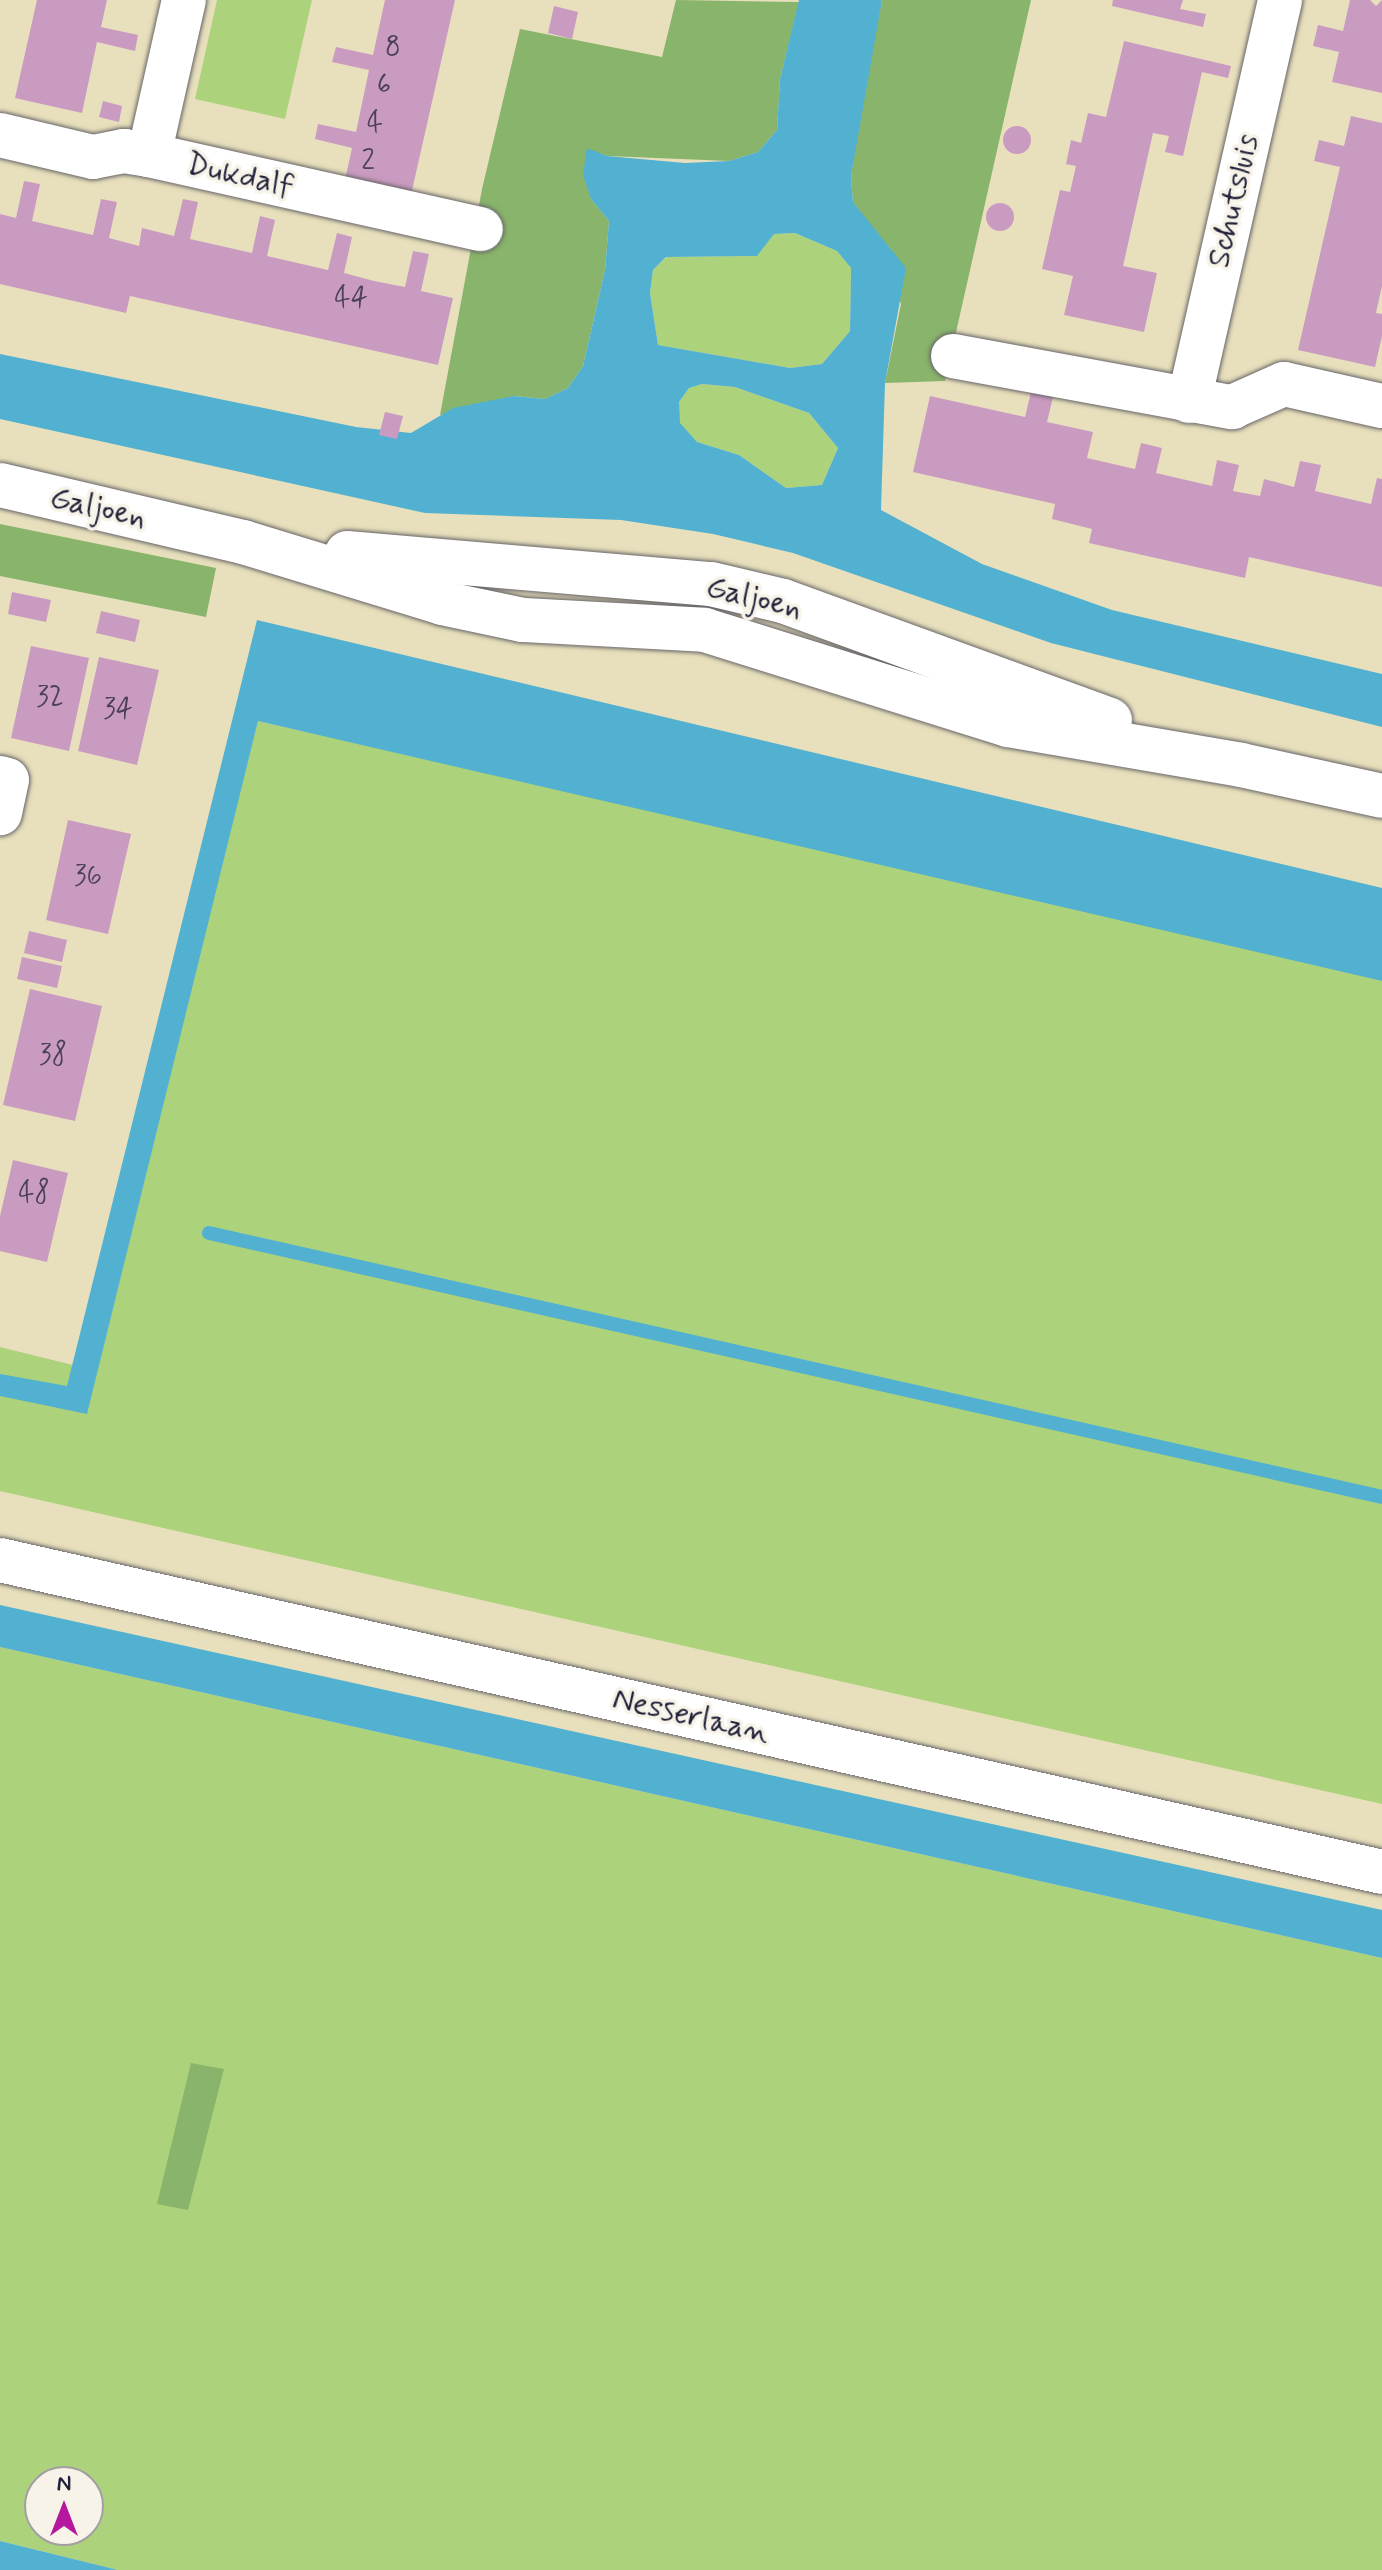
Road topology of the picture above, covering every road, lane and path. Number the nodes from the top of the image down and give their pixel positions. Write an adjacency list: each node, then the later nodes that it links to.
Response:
1 (184, 0): 4 (street)
2 (1280, 0): 7 (street, Schutsluis)
3 (0, 135): 4 (street, Dukdalf)
4 (149, 155): 5 (street, Dukdalf)
5 (481, 229)
6 (953, 356): 7 (street)
7 (1189, 401): 8 (street)
8 (1382, 406)
9 (0, 485): 11 (street, Galjoen)
10 (0, 778): 12 (street)
11 (1382, 796)
12 (0, 813)
13 (0, 1560): 14 (street, Nesserlaan)
14 (1382, 1872)

